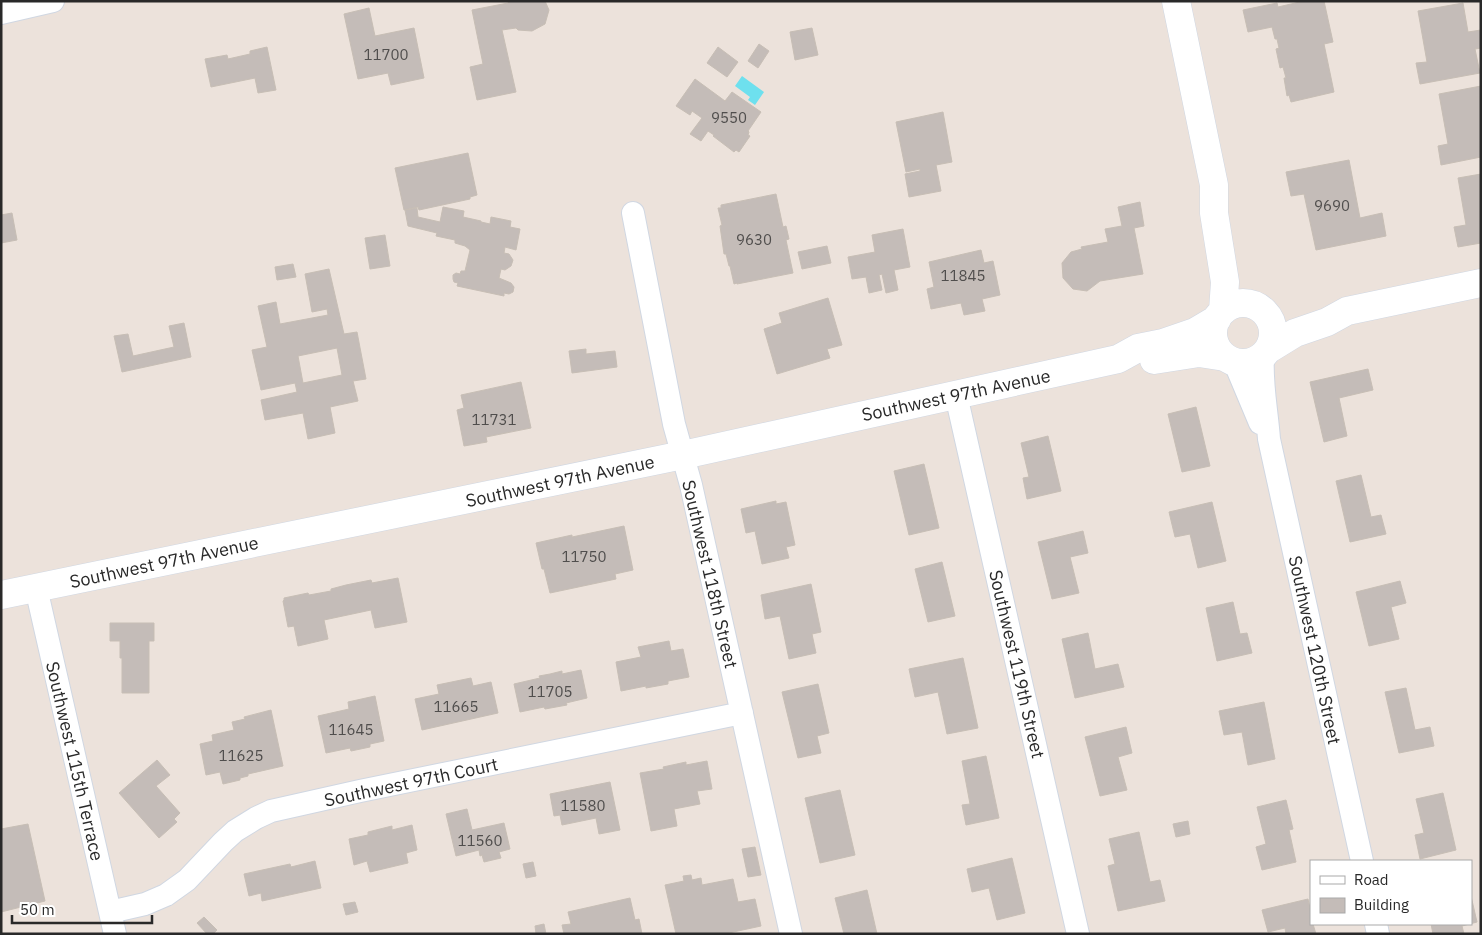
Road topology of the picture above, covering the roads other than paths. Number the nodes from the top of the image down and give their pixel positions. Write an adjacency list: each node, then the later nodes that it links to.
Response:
1 (53, 1): 3 (street)
2 (1176, 1): 4 (street)
3 (7, 8)
4 (1214, 185): 7 (street); 9 (street)
5 (633, 213): 15 (street, Southwest 118th Street)
6 (1481, 283): 8 (street)
7 (1262, 310): 8 (street); 9 (street); 10 (street)
8 (1347, 311): 10 (street)
9 (1220, 315): 11 (street); 12 (street, Southwest 97th Avenue)
10 (1266, 352): 11 (street); 14 (street, Southwest 120th Street)
11 (1230, 359): 12 (street, Southwest 97th Avenue); 14 (street, Southwest 120th Street)
12 (1118, 360): 13 (street, Southwest 97th Avenue)
13 (956, 395): 15 (street, Southwest 97th Avenue); 22 (street, Southwest 119th Street)
14 (1269, 439): 19 (street, Southwest 120th Street)
15 (683, 456): 16 (street, Southwest 97th Avenue); 18 (street, Southwest 118th Street)
16 (36, 588): 17 (street, Southwest 97th Avenue); 20 (street, Southwest 115th Terrace)
17 (1, 595)
18 (742, 714): 20 (street, Southwest 97th Court); 21 (street, Southwest 118th Street)
19 (1362, 860)
20 (112, 923)
21 (791, 934)
22 (1078, 934)

